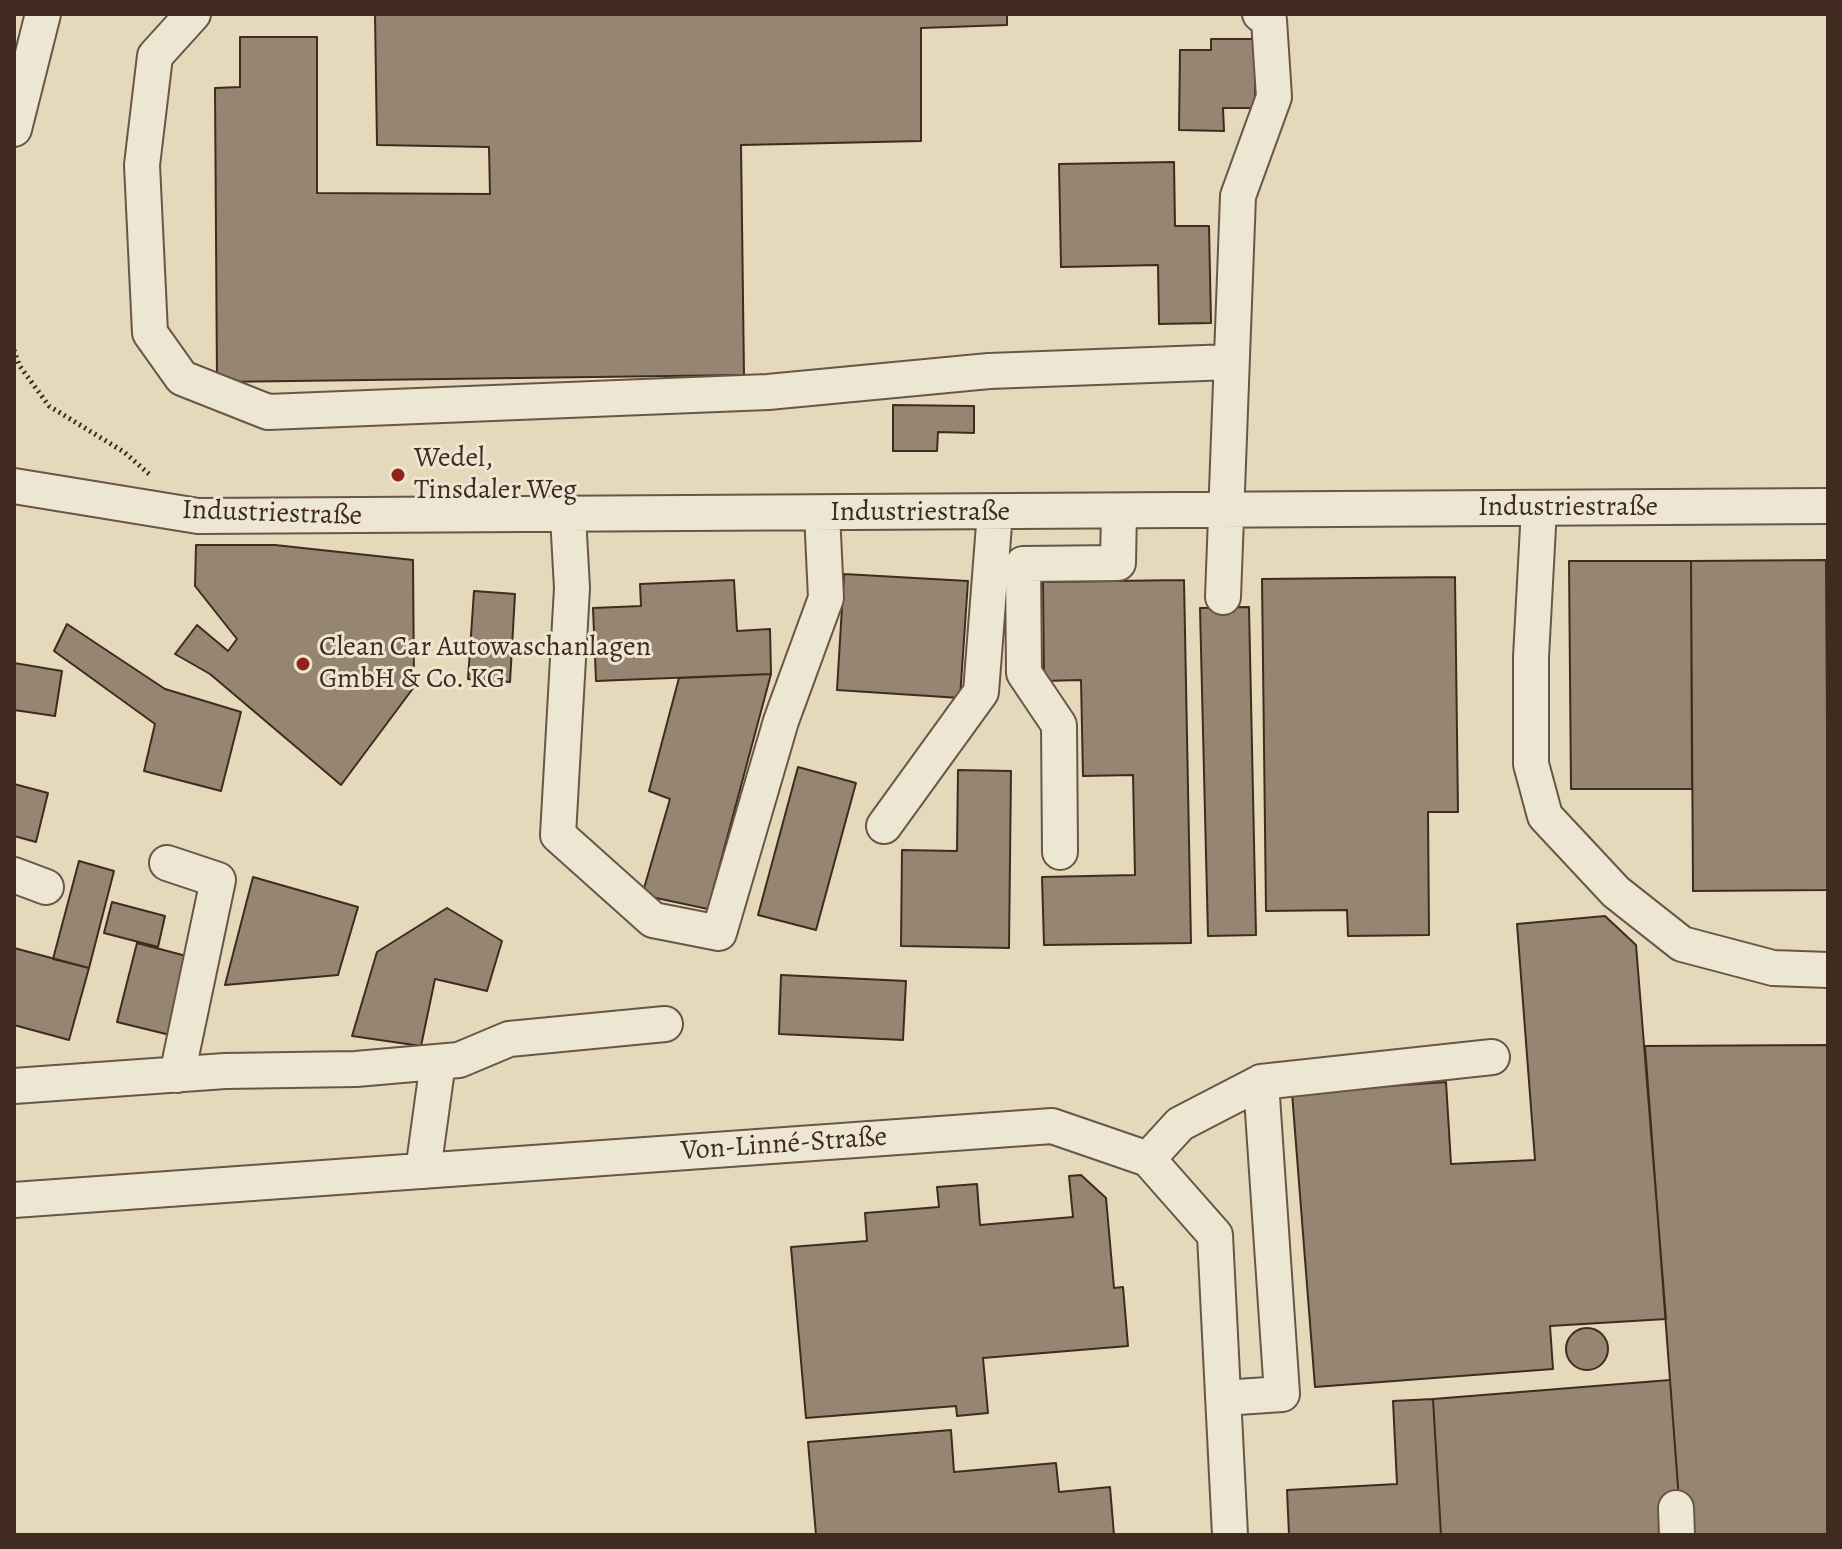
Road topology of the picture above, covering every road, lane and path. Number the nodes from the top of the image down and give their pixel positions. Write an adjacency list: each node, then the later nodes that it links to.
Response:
1 (43, 14): 4 (street)
2 (193, 14): 6 (street)
3 (1260, 14): 6 (street)
4 (14, 129)
5 (14, 350): 7 (path)
6 (1231, 362): 11 (street)
7 (156, 480)
8 (14, 486): 15 (street, Industriestraße)
9 (1828, 506): 10 (street, Industriestraße)
10 (1539, 508): 11 (street, Industriestraße); 22 (street)
11 (1224, 510): 12 (street, Industriestraße); 16 (street)
12 (1119, 511): 13 (street, Industriestraße); 18 (street)
13 (995, 512): 14 (street, Industriestraße); 17 (street)
14 (822, 513): 15 (street, Industriestraße); 15 (street)
15 (568, 516)
16 (1223, 597)
17 (884, 826)
18 (1060, 852)
19 (167, 863): 26 (street)
20 (14, 875): 21 (street)
21 (46, 887)
22 (1828, 970)
23 (665, 1024): 25 (street)
24 (1492, 1057): 27 (street)
25 (438, 1062): 26 (street); 30 (street)
26 (177, 1075): 28 (street)
27 (1261, 1082): 29 (street); 32 (street)
28 (14, 1086)
29 (1148, 1159): 30 (street, Von-Linné-Straße); 32 (street, Von-Linné-Straße)
30 (423, 1171): 31 (street, Von-Linné-Straße)
31 (14, 1200)
32 (1223, 1398): 33 (street, Von-Linné-Straße)
33 (1230, 1535)

